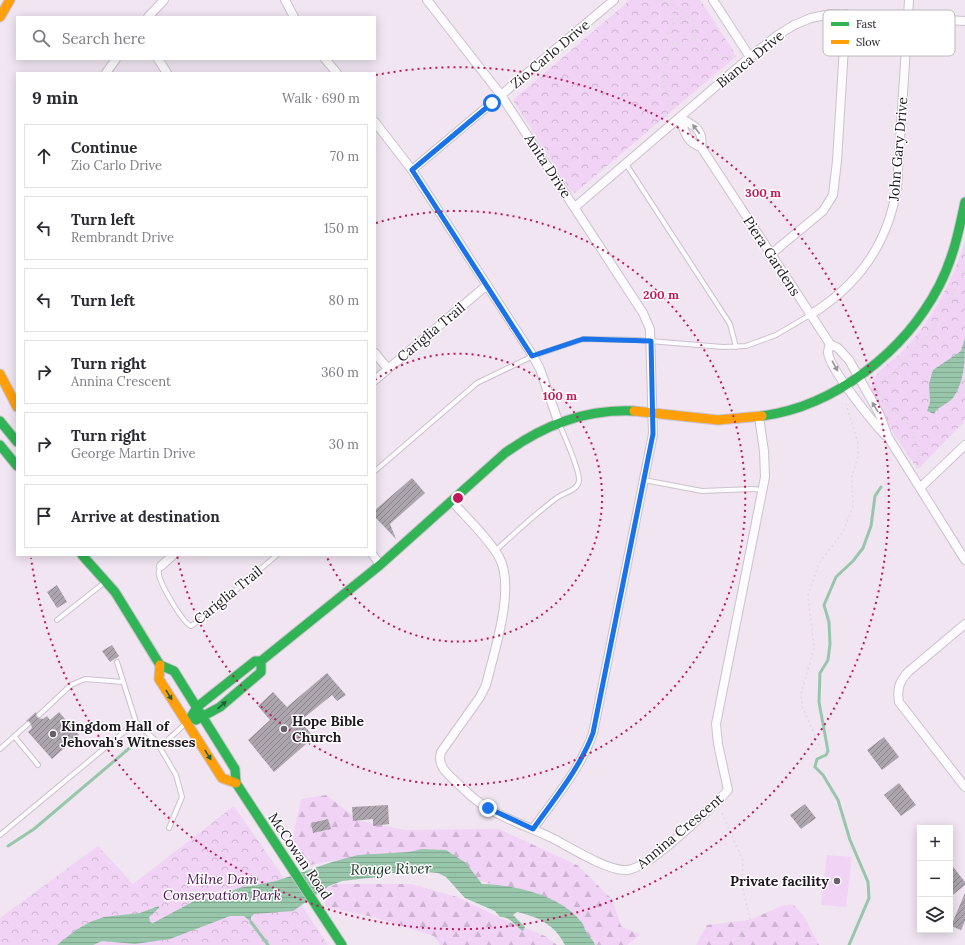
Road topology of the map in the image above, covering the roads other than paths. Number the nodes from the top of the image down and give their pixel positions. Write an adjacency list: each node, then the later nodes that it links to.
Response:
1 (10, 0): 12 (main road)
2 (164, 0): 9 (street)
3 (285, 0): 10 (street)
4 (427, 0): 24 (street, Anita Drive)
5 (613, 0): 24 (street, Zio Carlo Drive)
6 (713, 0): 17 (street)
7 (909, 0): 8 (street, John Gary Drive)
8 (908, 10)
9 (149, 16)
10 (293, 16)
11 (823, 16): 17 (street, Bianca Drive)
12 (0, 17)
13 (955, 20): 14 (street, Bianca Drive)
14 (965, 21)
15 (843, 56): 32 (street)
16 (906, 56): 34 (street, John Gary Drive)
17 (750, 58): 25 (street, Bianca Drive)
18 (115, 60): 21 (street)
19 (159, 60): 22 (street)
20 (327, 60): 23 (street)
21 (107, 72)
22 (166, 72)
23 (336, 72)
24 (501, 95): 29 (street, Zio Carlo Drive); 31 (street, Anita Drive)
25 (680, 118): 27 (street, Piera Gardens); 27 (street, Piera Gardens, one-way to 25); 28 (street, Bianca Drive)
26 (376, 123): 29 (street)
27 (701, 147): 32 (street, Piera Gardens)
28 (626, 164): 31 (street, Bianca Drive); 37 (lane)
29 (412, 170): 33 (street)
30 (965, 202): 42 (main road)
31 (575, 207): 35 (street, Anita Drive)
32 (771, 254): 34 (street, Piera Gardens)
33 (487, 285): 39 (street); 40 (street, Cariglia Trail)
34 (810, 315): 36 (street, Piera Gardens); 37 (lane)
35 (651, 341): 37 (lane); 39 (lane); 46 (street)
36 (830, 344): 42 (street, Piera Gardens); 44 (street, Piera Gardens, one-way to 44)
37 (736, 347)
38 (376, 353): 40 (street)
39 (532, 356): 49 (street); 55 (lane)
40 (388, 369): 43 (street, Cariglia Trail)
41 (0, 374): 45 (main road)
42 (859, 378): 44 (main road); 50 (street, Piera Gardens, one-way to 42)
43 (376, 379)
44 (847, 386): 47 (main road); 50 (street, Piera Gardens)
45 (16, 405)
46 (652, 413): 47 (main road); 49 (main road); 56 (street)
47 (759, 417): 58 (street, Annina Crescent)
48 (0, 420): 51 (main road)
49 (558, 421): 59 (main road); 60 (lane)
50 (888, 437): 57 (street, Piera Gardens)
51 (16, 441)
52 (0, 445): 54 (main road)
53 (965, 445): 57 (street)
54 (16, 465)
55 (376, 470)
56 (644, 480): 58 (lane); 90 (street)
57 (920, 488): 66 (street, Piera Gardens)
58 (762, 490): 90 (street, Annina Crescent)
59 (452, 501): 60 (street); 67 (main road)
60 (495, 551): 90 (street)
61 (83, 556): 68 (main road, McCowan Road)
62 (92, 556): 68 (main road, McCowan Road)
63 (173, 556): 69 (street, Cariglia Trail)
64 (276, 556): 69 (lane, Cariglia Trail)
65 (374, 556): 67 (street)
66 (965, 560)
67 (380, 565): 73 (main road)
68 (94, 566): 70 (main road, McCowan Road)
69 (161, 566)
70 (106, 582): 71 (lane); 75 (main road, McCowan Road)
71 (57, 620)
72 (965, 624): 88 (street)
73 (261, 661): 77 (main road); 79 (main road, one-way to 73)
74 (117, 662): 76 (lane)
75 (160, 665): 77 (main road, McCowan Road); 81 (main road, McCowan Road, one-way to 81)
76 (123, 682): 78 (lane); 80 (lane)
77 (197, 707): 79 (main road, McCowan Road); 81 (main road)
78 (39, 715)
79 (204, 719): 81 (main road); 87 (main road, McCowan Road)
80 (136, 722): 84 (lane); 91 (lane)
81 (188, 722): 84 (lane); 87 (main road, McCowan Road, one-way to 87)
82 (28, 724): 83 (lane)
83 (14, 736): 85 (lane); 86 (lane)
84 (160, 747): 89 (lane)
85 (0, 749)
86 (38, 765)
87 (236, 783): 92 (main road, McCowan Road)
88 (965, 787)
89 (169, 828)
90 (533, 829)
91 (0, 835)
92 (342, 945)

